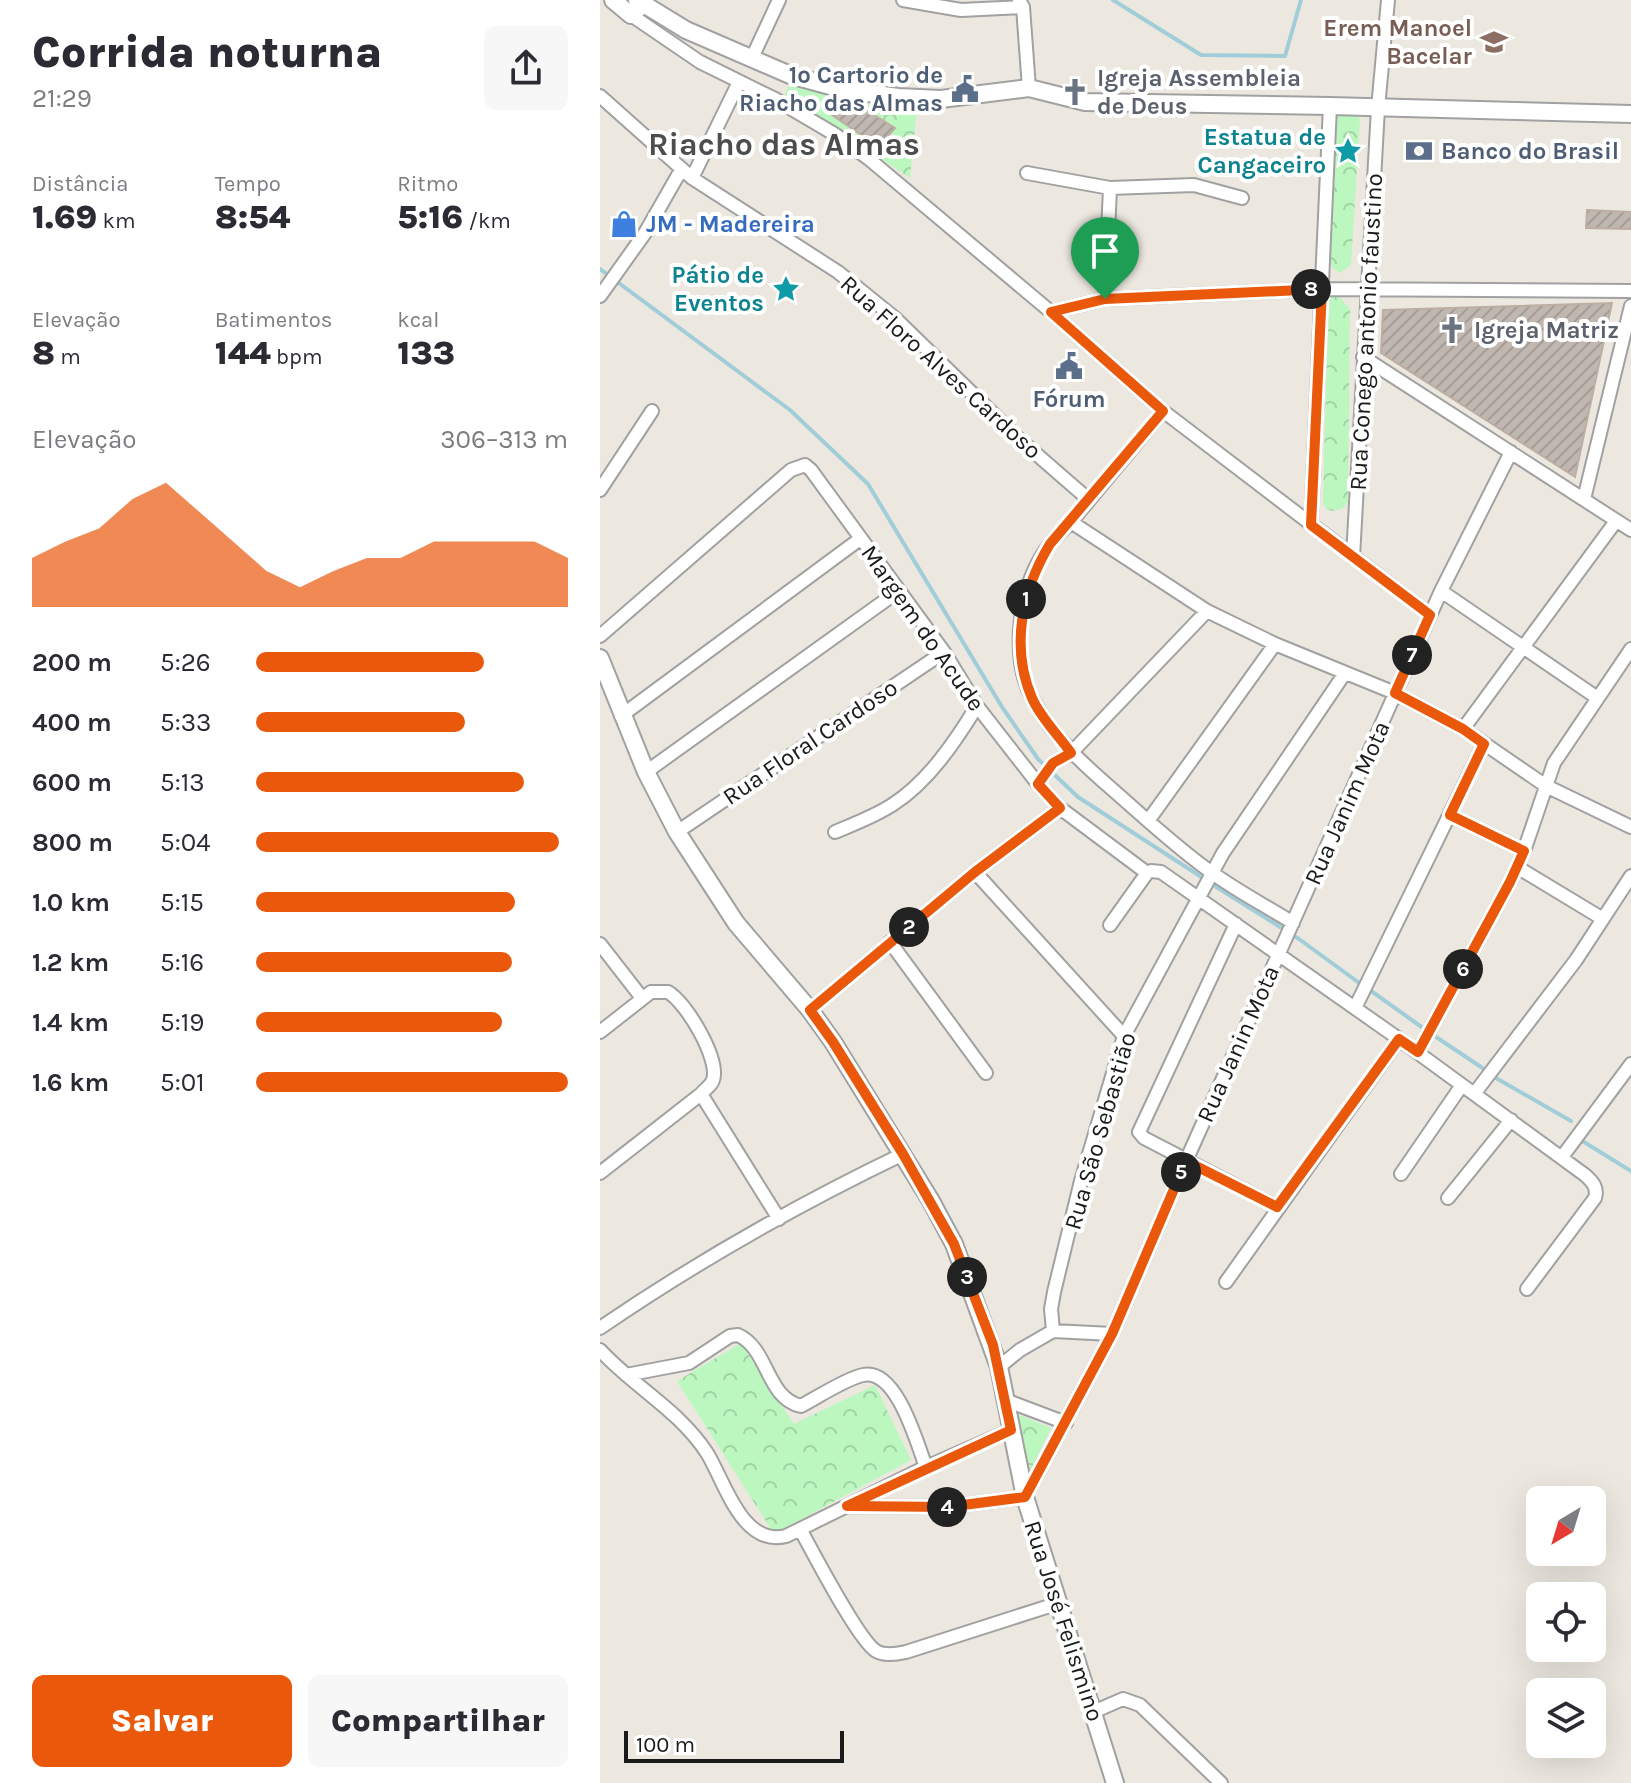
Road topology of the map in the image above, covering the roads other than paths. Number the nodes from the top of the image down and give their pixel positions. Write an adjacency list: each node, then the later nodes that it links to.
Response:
1 (613, 0): 6 (street)
2 (779, 0): 7 (street)
3 (903, 0): 5 (street)
4 (1388, 0): 12 (street)
5 (1021, 4): 9 (street)
6 (637, 7): 7 (street); 8 (street)
7 (751, 60): 9 (street)
8 (739, 82): 15 (street); 24 (street)
9 (1029, 88): 11 (street)
10 (600, 96): 15 (street, Rua Floro Alves Cardoso)
11 (1330, 106): 12 (street); 18 (street, Rua Conego antonio faustino)
12 (1378, 108): 13 (street); 19 (street, Rua Conego antonio faustino)
13 (1631, 114)
14 (1027, 173): 16 (street)
15 (686, 174): 21 (street); 30 (street, Rua Floro Alves Cardoso)
16 (1110, 188): 17 (street); 22 (street)
17 (1242, 198)
18 (1322, 289): 19 (street); 22 (street); 34 (street, Rua Conego antonio faustino)
19 (1369, 289): 20 (street); 25 (street, Rua Conego antonio faustino)
20 (1631, 291)
21 (600, 296)
22 (1105, 299): 24 (street)
23 (1631, 306): 31 (street)
24 (1051, 312): 27 (street)
25 (1363, 357): 28 (street); 37 (street, Rua Conego antonio faustino)
26 (652, 411): 29 (street)
27 (1163, 411): 30 (street); 34 (street)
28 (1511, 452): 31 (street); 38 (street, Rua Janim Mota)
29 (600, 490)
30 (1088, 499): 33 (street)
31 (1584, 499): 32 (street)
32 (1616, 521): 35 (street); 44 (street)
33 (1071, 522): 40 (street); 55 (street)
34 (1311, 525): 37 (street)
35 (1631, 530)
36 (860, 539): 39 (street, Margem do Acude); 42 (street, Margem do Acude); 52 (street)
37 (1353, 557): 41 (street)
38 (1441, 591): 41 (street, Rua Janim Mota); 44 (street)
39 (897, 592): 46 (street, Margem do Acude); 56 (street)
40 (1207, 611): 43 (street); 55 (street)
41 (1430, 615): 49 (street, Rua Janim Mota)
42 (600, 636)
43 (1275, 644): 48 (street); 61 (street)
44 (1523, 646): 50 (street); 53 (street)
45 (1631, 649): 50 (street)
46 (944, 652): 51 (street, Margem do Acude); 63 (street, Rua Floral Cardoso)
47 (600, 658): 52 (street, Rua José Felismino)
48 (1345, 673): 49 (street); 69 (street, Rua São Sebastião)
49 (1395, 693): 53 (street); 75 (street, Rua Janim Mota)
50 (1596, 697): 58 (street)
51 (977, 706): 57 (street, Margem do Acude); 64 (street)
52 (621, 716): 56 (street, Rua José Felismino)
53 (1463, 729): 54 (street)
54 (1484, 744): 58 (street); 60 (street)
55 (1071, 753): 57 (street); 61 (street)
56 (646, 772): 63 (street, Rua José Felismino)
57 (1041, 779): 59 (street, Margem do Acude)
58 (1546, 786): 62 (street); 65 (street)
59 (1060, 808): 67 (street); 68 (street)
60 (1450, 815): 65 (street); 80 (street)
61 (1148, 821): 69 (street)
62 (1631, 827)
63 (677, 832): 81 (street, Rua José Felismino)
64 (835, 832)
65 (1524, 851): 66 (street)
66 (1517, 867): 72 (street); 85 (street)
67 (975, 872): 76 (street); 83 (street)
68 (1154, 873): 71 (street); 74 (street)
69 (1211, 873): 71 (street, Rua São Sebastião); 75 (street)
70 (1631, 876): 72 (street)
71 (1198, 897): 73 (street); 83 (street, Rua São Sebastião)
72 (1603, 919): 90 (street)
73 (1236, 924): 78 (street); 94 (street)
74 (1110, 925)
75 (1290, 930): 78 (street, Rua Janin Mota)
76 (890, 942): 81 (street); 87 (street)
77 (600, 944): 79 (street)
78 (1278, 955): 80 (street); 94 (street, Rua Janin Mota)
79 (642, 998): 82 (street); 89 (street)
80 (1355, 1008): 84 (street)
81 (810, 1010): 92 (street, Rua José Felismino)
82 (600, 1032)
83 (1124, 1036): 103 (street, Rua São Sebastião)
84 (1399, 1039): 85 (street); 98 (street)
85 (1418, 1052): 88 (street)
86 (1631, 1064): 93 (street)
87 (986, 1073)
88 (1462, 1085): 90 (street); 96 (street)
89 (701, 1094): 95 (street); 99 (street)
90 (1474, 1094): 91 (street)
91 (1511, 1120): 93 (street); 97 (street)
92 (903, 1154): 99 (street); 106 (street, Rua José Felismino)
93 (1562, 1157): 101 (street)
94 (1186, 1161): 98 (street); 104 (street, Rua Janin Mota)
95 (600, 1173)
96 (1401, 1174)
97 (1448, 1198)
98 (1277, 1207): 100 (street)
99 (779, 1219): 102 (street)
100 (1226, 1282)
101 (1527, 1289)
102 (600, 1328)
103 (1053, 1331): 104 (street); 106 (street)
104 (1112, 1334): 109 (street, Rua Janin Mota)
105 (600, 1350): 107 (street)
106 (999, 1367): 108 (street, Rua José Felismino)
107 (626, 1375): 111 (street); 114 (street)
108 (1005, 1400): 109 (street); 110 (street, Rua José Felismino)
109 (1066, 1423): 112 (street, Rua Janin Mota)
110 (1011, 1430): 111 (street); 112 (street, Rua José Felismino)
111 (926, 1467): 113 (street)
112 (1025, 1497): 113 (street); 115 (street, Rua José Felismino)
113 (847, 1506): 114 (street)
114 (800, 1529): 115 (street)
115 (1059, 1603): 116 (street, Rua José Felismino)
116 (1093, 1712): 117 (street, Rua José Felismino); 118 (street)
117 (1115, 1783)
118 (1221, 1783)

